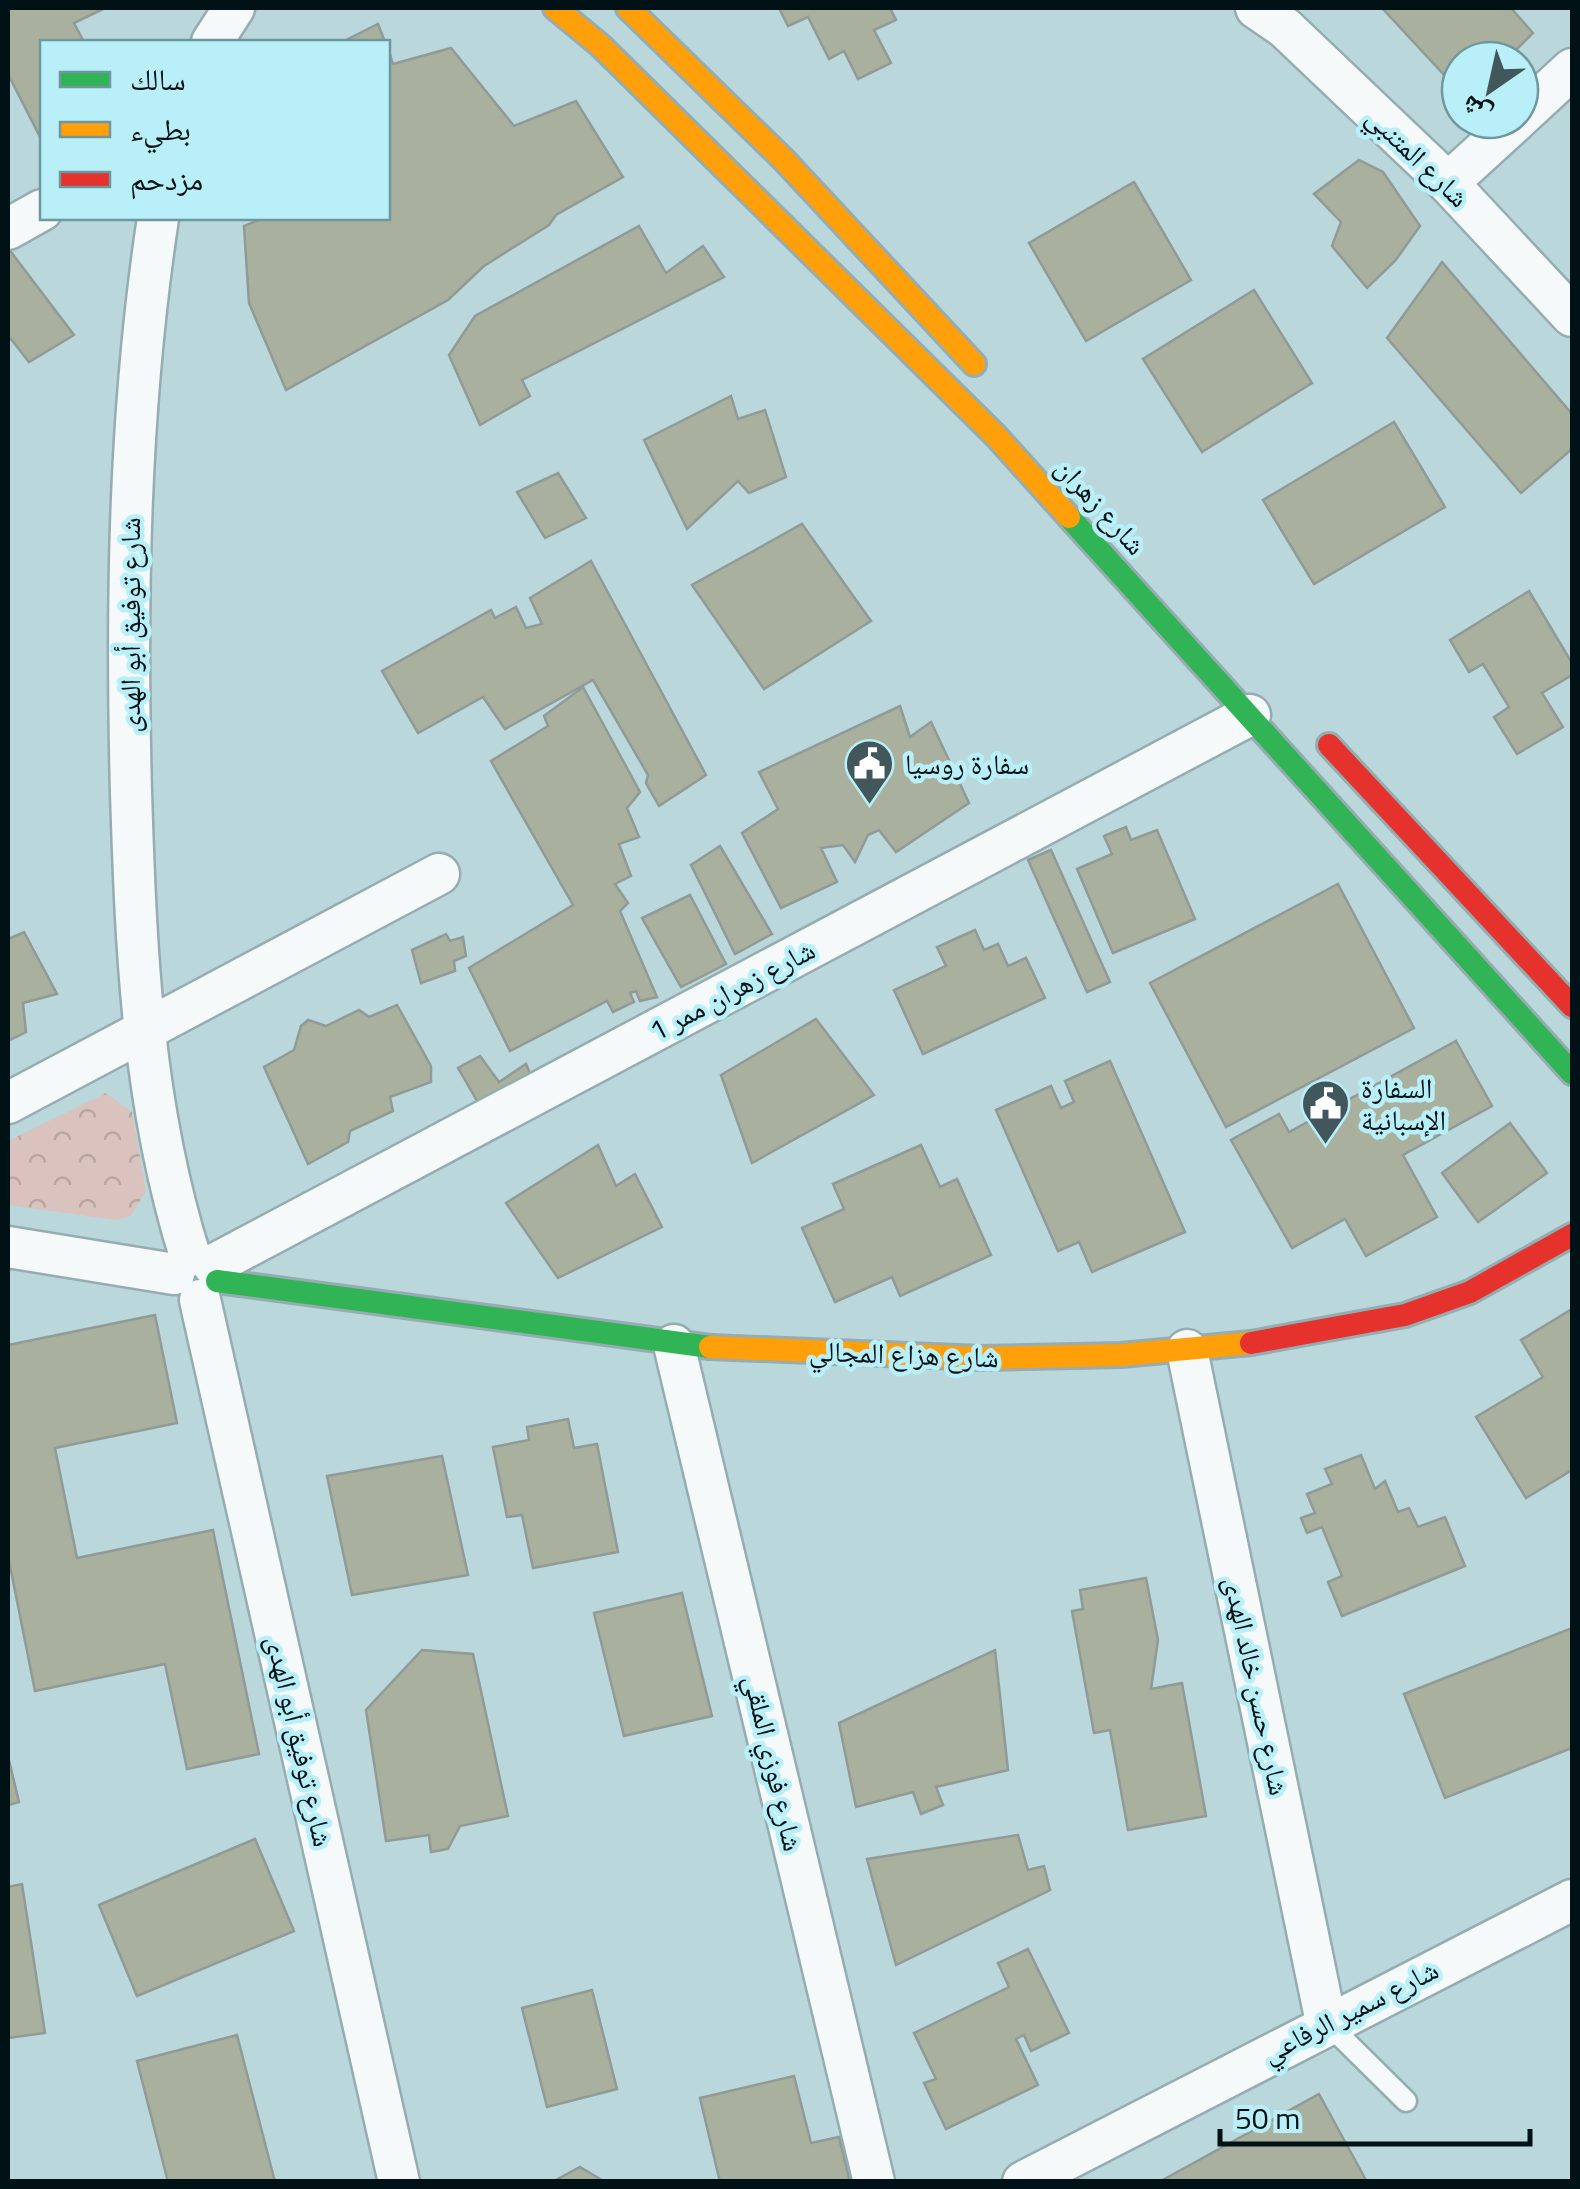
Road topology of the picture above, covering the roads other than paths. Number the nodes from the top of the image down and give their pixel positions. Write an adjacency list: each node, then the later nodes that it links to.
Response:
1 (234, 8): 5 (street)
2 (555, 8): 15 (main road, شارع زهران)
3 (628, 8): 14 (main road)
4 (1256, 8): 9 (street, شارع المتنبي)
5 (213, 40)
6 (1572, 69): 7 (street)
7 (1540, 99)
8 (1495, 140): 9 (street)
9 (1448, 184): 13 (street, شارع المتنبي)
10 (40, 211): 12 (street)
11 (158, 220): 19 (street, شارع توفيق أبو الهدى)
12 (8, 228)
13 (1572, 316)
14 (988, 379)
15 (1250, 714): 20 (main road, شارع زهران); 24 (street, شارع زهران ممر 1)
16 (1314, 729): 18 (main road)
17 (439, 874): 19 (street)
18 (1572, 1006)
19 (142, 1033): 21 (street); 24 (street, شارع توفيق أبو الهدى)
20 (1572, 1072)
21 (8, 1103)
22 (1572, 1235): 26 (main road, شارع هزاع المجالي)
23 (8, 1247): 24 (street, شارع هزاع المجالي)
24 (199, 1275): 25 (main road, شارع هزاع المجالي); 30 (street, شارع توفيق أبو الهدى)
25 (674, 1345): 26 (main road, شارع هزاع المجالي); 31 (street, شارع فوزي الملقي)
26 (1187, 1350): 28 (street, شارع حسن خالد الهدى)
27 (1572, 1900): 28 (street, شارع سمير الرفاعي)
28 (1326, 2022): 29 (lane); 32 (street, شارع سمير الرفاعي)
29 (1406, 2100)
30 (399, 2182)
31 (874, 2182)
32 (1023, 2182)

